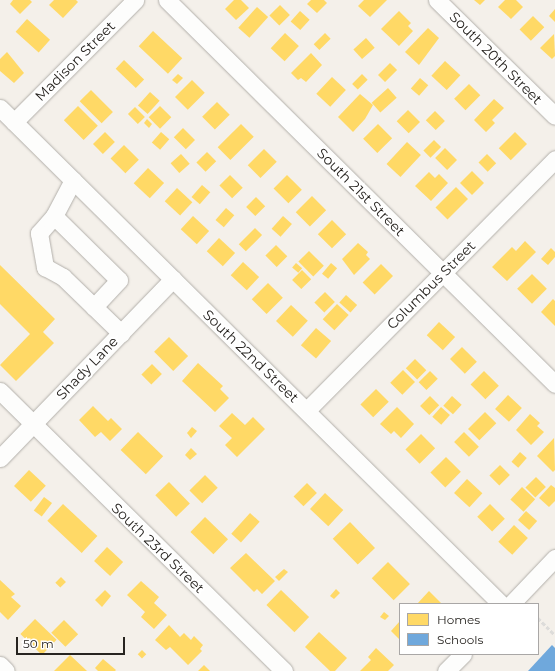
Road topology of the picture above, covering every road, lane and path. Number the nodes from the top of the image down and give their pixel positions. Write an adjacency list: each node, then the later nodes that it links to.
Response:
1 (135, 0): 6 (street, Madison Street)
2 (167, 0): 10 (street, South 21st Street)
3 (437, 0): 5 (street, South 20th Street)
4 (0, 108): 6 (street, South 22nd Street)
5 (555, 116)
6 (14, 122): 8 (street, South 22nd Street)
7 (555, 159): 10 (street, Columbus Street)
8 (73, 180): 9 (street); 11 (street, South 22nd Street)
9 (54, 216): 12 (street); 12 (street)
10 (443, 273): 14 (street, South 21st Street); 16 (street, Columbus Street)
11 (173, 279): 13 (street, Shady Lane); 16 (street, South 22nd Street)
12 (94, 307): 13 (street)
13 (121, 333): 17 (street, Shady Lane)
14 (555, 384)
15 (0, 391): 17 (street, South 23rd Street)
16 (307, 410): 20 (street, South 22nd Street)
17 (33, 424): 18 (street, Shady Lane); 27 (street, South 23rd Street)
18 (0, 458)
19 (555, 558): 21 (street)
20 (500, 603)
21 (512, 603)
22 (539, 619): 23 (path)
23 (555, 635)
24 (461, 655): 28 (street)
25 (0, 665): 26 (street)
26 (6, 671)
27 (284, 671)
28 (446, 671)

